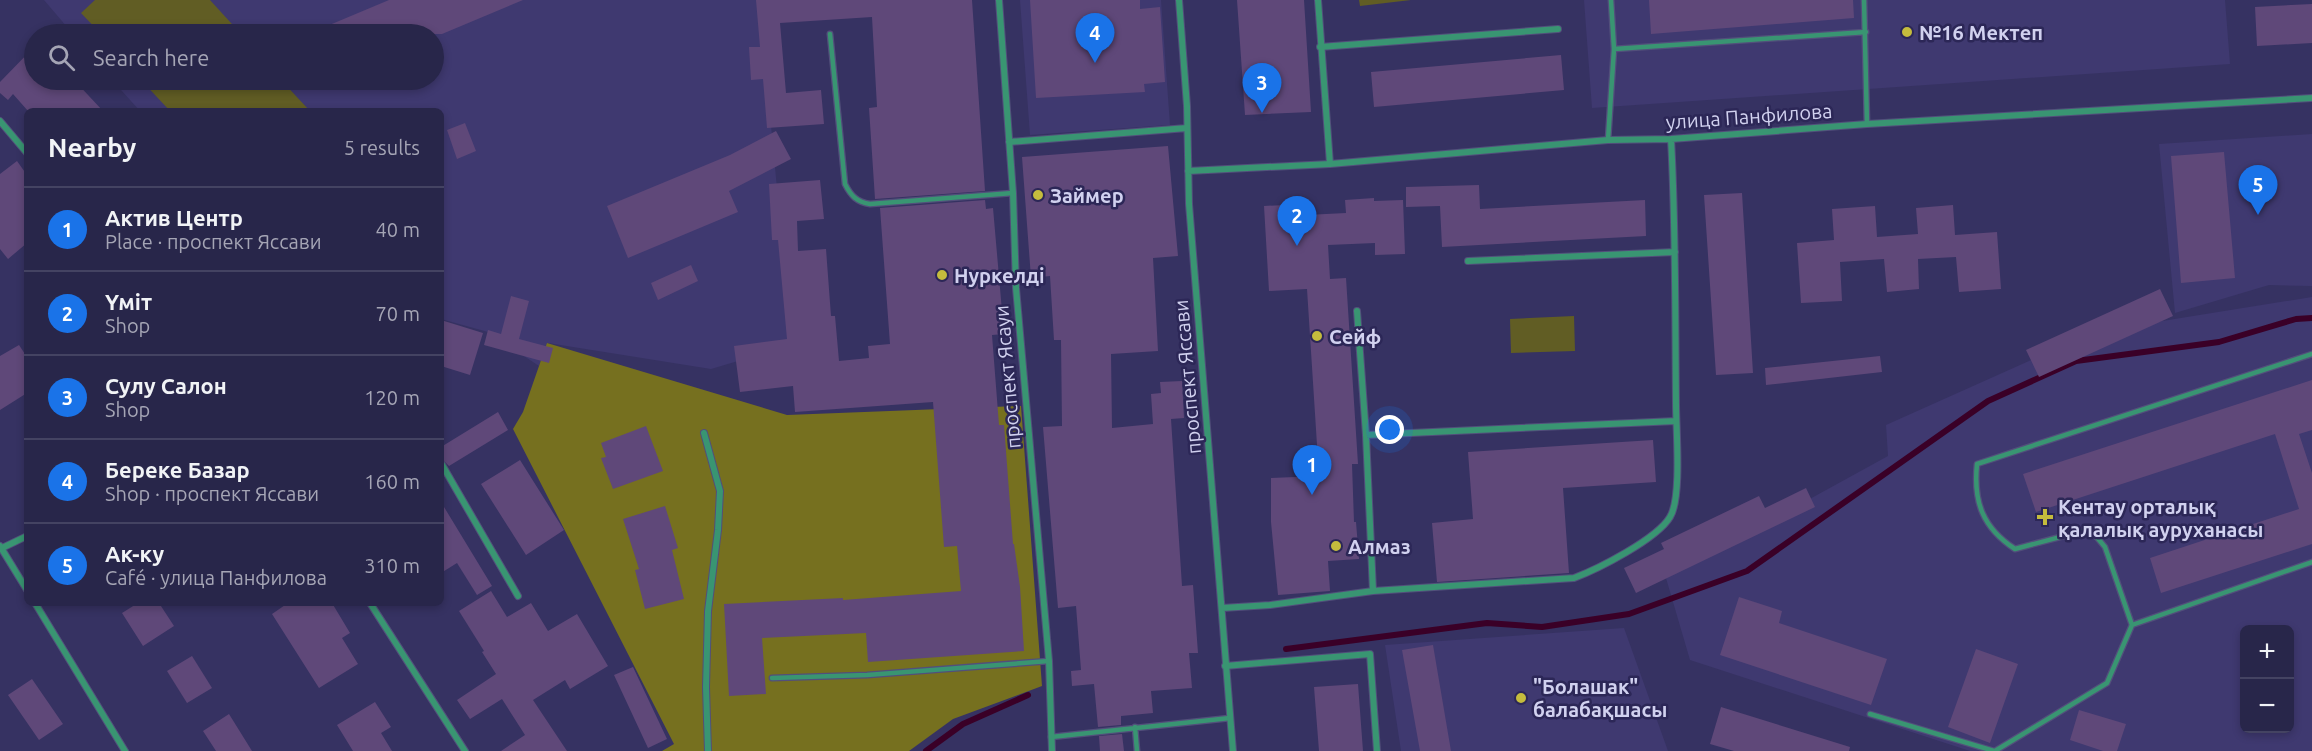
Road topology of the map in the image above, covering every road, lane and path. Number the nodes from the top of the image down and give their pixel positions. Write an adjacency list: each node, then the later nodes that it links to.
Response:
1 (999, 0): 17 (street, проспект Ясауи)
2 (1179, 0): 14 (street, проспект Яссави)
3 (1318, 0): 9 (street)
4 (1611, 0): 10 (lane)
5 (1864, 0): 7 (lane)
6 (1558, 29): 9 (street)
7 (1866, 32): 10 (lane); 13 (lane)
8 (830, 33): 21 (lane)
9 (1320, 47): 19 (street)
10 (1614, 49): 16 (lane)
11 (2312, 98): 13 (street, улица Панфилова)
12 (0, 121): 18 (street)
13 (1867, 124): 15 (street, улица Панфилова)
14 (1187, 128): 17 (street); 20 (street, проспект Яссави)
15 (1671, 139): 16 (street, улица Панфилова); 22 (street)
16 (1608, 140): 19 (street, улица Панфилова)
17 (1009, 142): 21 (street, проспект Ясауи)
18 (24, 149)
19 (1330, 164): 20 (street, улица Панфилова)
20 (1188, 171): 38 (street, проспект Яссави)
21 (1013, 193): 40 (street, проспект Ясауи)
22 (1675, 252): 23 (street); 26 (street)
23 (1468, 261)
24 (1357, 311): 28 (street)
25 (2312, 354): 39 (lane)
26 (1676, 421): 28 (street); 34 (street)
27 (704, 433): 49 (street)
28 (1366, 435): 34 (street)
29 (444, 468): 35 (street)
30 (24, 537): 31 (street)
31 (1, 547): 33 (street)
32 (2312, 562): 39 (lane)
33 (24, 585)
34 (1373, 591): 38 (street)
35 (518, 596)
36 (37, 606): 47 (street)
37 (372, 606): 48 (street)
38 (1222, 608): 41 (street, проспект Яссави)
39 (2132, 625): 54 (lane)
40 (1049, 661): 42 (lane); 46 (street, проспект Ясауи)
41 (1225, 666): 44 (street, проспект Яссави); 53 (street)
42 (772, 678)
43 (1870, 714): 54 (lane)
44 (1230, 718): 45 (lane); 52 (street, проспект Яссави)
45 (1136, 727): 46 (lane); 51 (lane)
46 (1051, 737): 50 (street, проспект Ясауи)
47 (125, 751)
48 (465, 751)
49 (708, 751)
50 (1052, 751)
51 (1137, 751)
52 (1233, 751)
53 (1377, 751)
54 (1994, 751)

